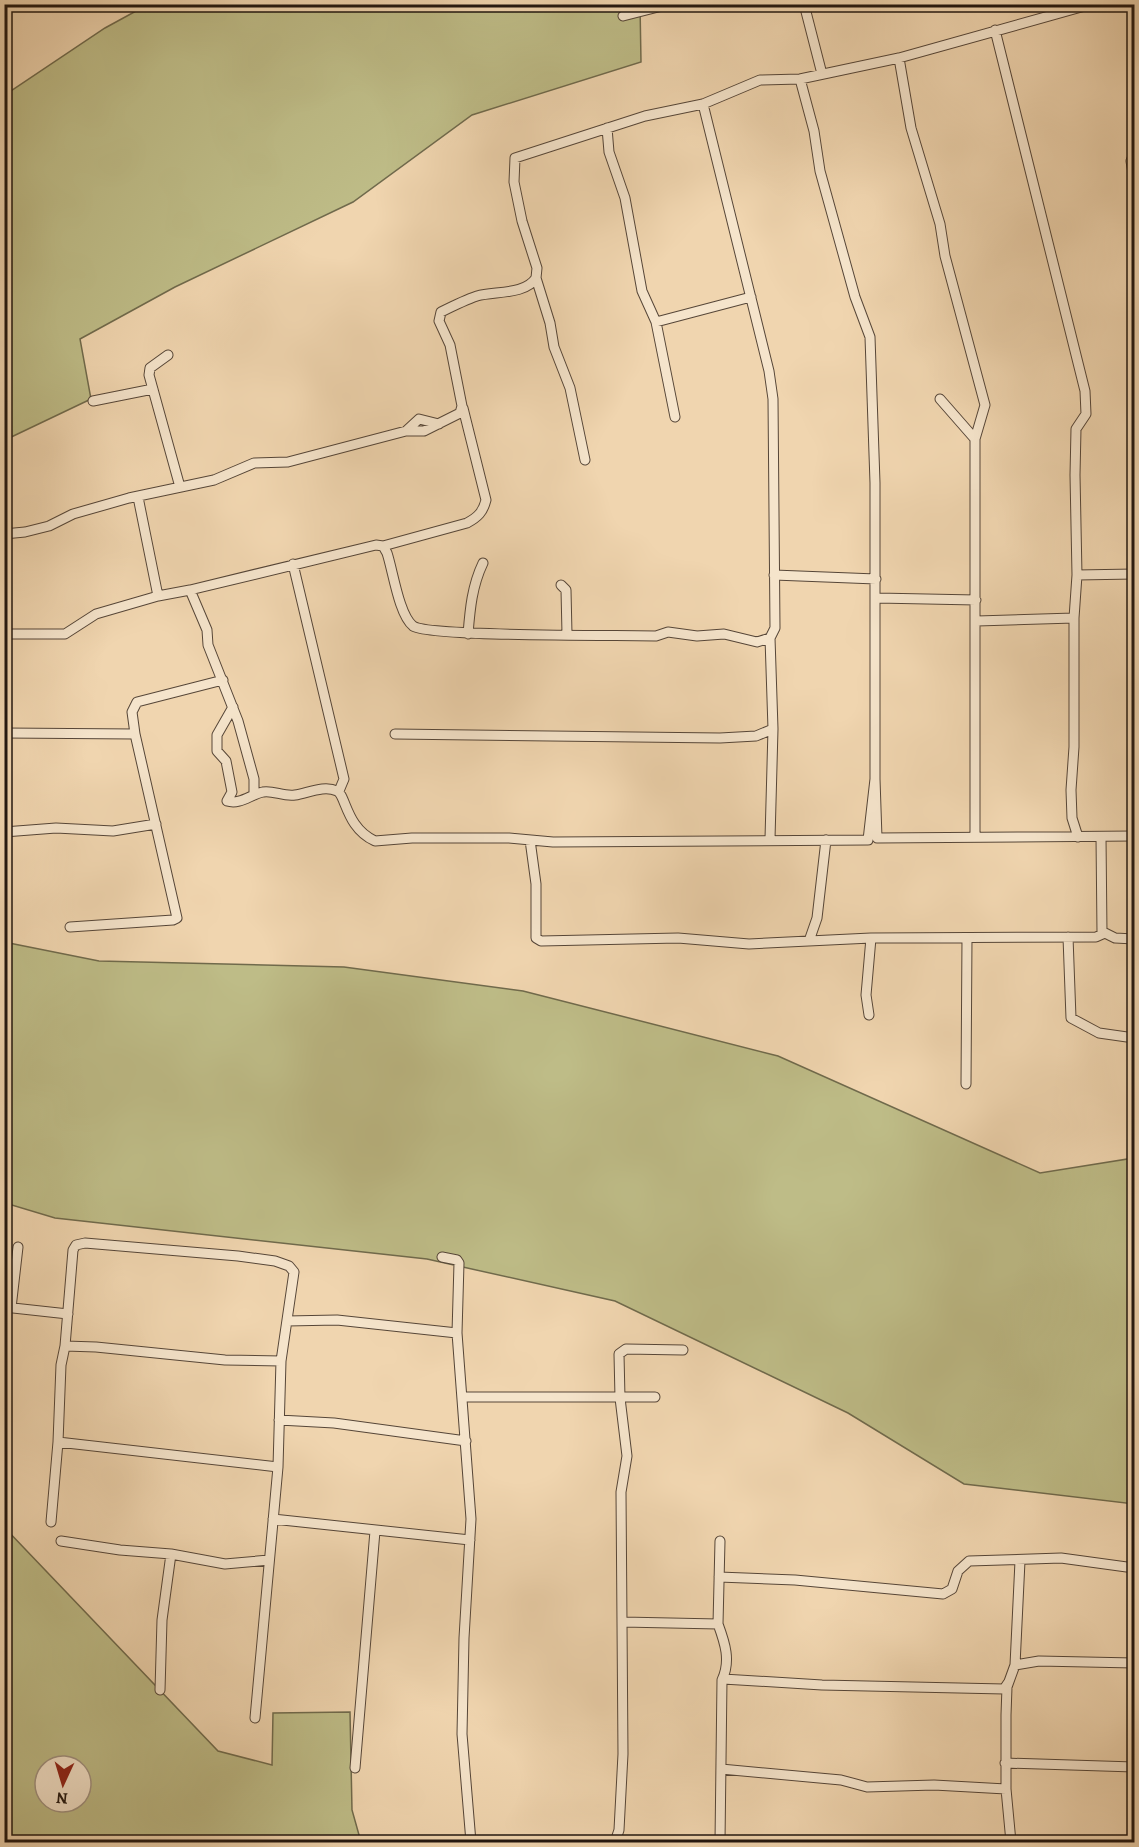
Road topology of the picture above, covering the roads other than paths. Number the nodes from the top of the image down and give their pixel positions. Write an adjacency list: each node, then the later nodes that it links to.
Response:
1 (669, 4): 4 (street)
2 (804, 4): 7 (street)
3 (1092, 4): 5 (street)
4 (623, 16)
5 (994, 30): 6 (street); 32 (street)
6 (899, 58): 7 (street); 22 (street)
7 (822, 74): 8 (street)
8 (800, 79): 9 (street); 33 (street)
9 (704, 104): 10 (street); 14 (street)
10 (608, 128): 13 (street); 15 (street)
11 (1134, 154): 12 (street)
12 (1134, 179)
13 (536, 278): 20 (street); 23 (street)
14 (751, 297): 15 (street); 31 (street)
15 (656, 321): 21 (street)
16 (168, 355): 17 (street)
17 (153, 389): 19 (street); 24 (street)
18 (940, 399): 22 (street)
19 (93, 401)
20 (462, 406): 24 (street); 27 (street)
21 (675, 417)
22 (975, 439): 38 (street)
23 (585, 460)
24 (180, 487): 25 (street)
25 (138, 497): 26 (street); 36 (street)
26 (4, 534)
27 (383, 546): 29 (street); 42 (street)
28 (483, 563): 42 (street)
29 (293, 564): 35 (street); 54 (street)
30 (1134, 574): 32 (street)
31 (774, 575): 33 (street); 44 (street)
32 (1077, 575): 39 (street)
33 (876, 579): 37 (street)
34 (561, 585): 43 (street)
35 (190, 590): 36 (street); 45 (street)
36 (158, 596): 41 (street)
37 (877, 598): 38 (street); 52 (street)
38 (976, 600): 40 (street)
39 (1074, 618): 40 (street); 60 (street)
40 (977, 621): 59 (street)
41 (4, 634)
42 (468, 634): 43 (street)
43 (567, 634): 44 (street)
44 (770, 638): 47 (street)
45 (223, 680): 46 (street); 49 (street)
46 (233, 707): 51 (street); 55 (street)
47 (773, 729): 50 (street); 62 (street)
48 (4, 733): 49 (street)
49 (135, 734): 56 (street)
50 (395, 734)
51 (254, 779): 53 (street); 55 (street)
52 (875, 779): 59 (street); 64 (street)
53 (266, 791): 54 (street); 55 (street)
54 (339, 791): 63 (street)
55 (252, 795)
56 (156, 824): 57 (street); 65 (street)
57 (4, 831)
58 (1134, 836): 61 (street)
59 (975, 837): 60 (street)
60 (1078, 837): 61 (street)
61 (1101, 837): 66 (street)
62 (770, 839): 63 (street); 64 (street)
63 (530, 840): 71 (street)
64 (826, 840): 71 (street)
65 (70, 927)
66 (1102, 933): 69 (street); 70 (street)
67 (871, 938): 68 (street); 71 (street); 72 (street)
68 (967, 938): 69 (street); 74 (street)
69 (1068, 938): 73 (street)
70 (1134, 939)
71 (809, 941)
72 (869, 1015)
73 (1134, 1038)
74 (966, 1084)
75 (18, 1246): 77 (street)
76 (442, 1257): 80 (street)
77 (8, 1308): 78 (street)
78 (68, 1314): 79 (street); 81 (street)
79 (288, 1321): 80 (street); 83 (street)
80 (457, 1333): 84 (street)
81 (65, 1346): 83 (street); 89 (street)
82 (683, 1350): 86 (street)
83 (281, 1361): 87 (street)
84 (463, 1397): 86 (street); 88 (street)
85 (655, 1397): 86 (street)
86 (620, 1398): 102 (street)
87 (279, 1420): 88 (street); 90 (street)
88 (466, 1441): 95 (street)
89 (58, 1442): 90 (street); 92 (street)
90 (278, 1467): 91 (street)
91 (273, 1519): 93 (street); 98 (street)
92 (51, 1522)
93 (375, 1530): 95 (street); 112 (street)
94 (61, 1540): 97 (street)
95 (470, 1540): 115 (street)
96 (720, 1541): 101 (street)
97 (171, 1554): 98 (street); 108 (street)
98 (269, 1560): 109 (street)
99 (1020, 1561): 100 (street); 101 (street); 105 (street)
100 (1134, 1568)
101 (719, 1577): 103 (street)
102 (623, 1622): 103 (street); 117 (street)
103 (718, 1624): 106 (street)
104 (1134, 1663): 105 (street)
105 (1015, 1665): 107 (street)
106 (723, 1679): 107 (street); 113 (street)
107 (1008, 1683): 110 (street)
108 (160, 1690)
109 (255, 1718)
110 (1005, 1763): 111 (street); 114 (street)
111 (1134, 1767)
112 (355, 1768)
113 (721, 1769): 114 (street); 118 (street)
114 (1006, 1789): 119 (street)
115 (471, 1842): 116 (street)
116 (486, 1842)
117 (615, 1842)
118 (720, 1842)
119 (1011, 1842)

